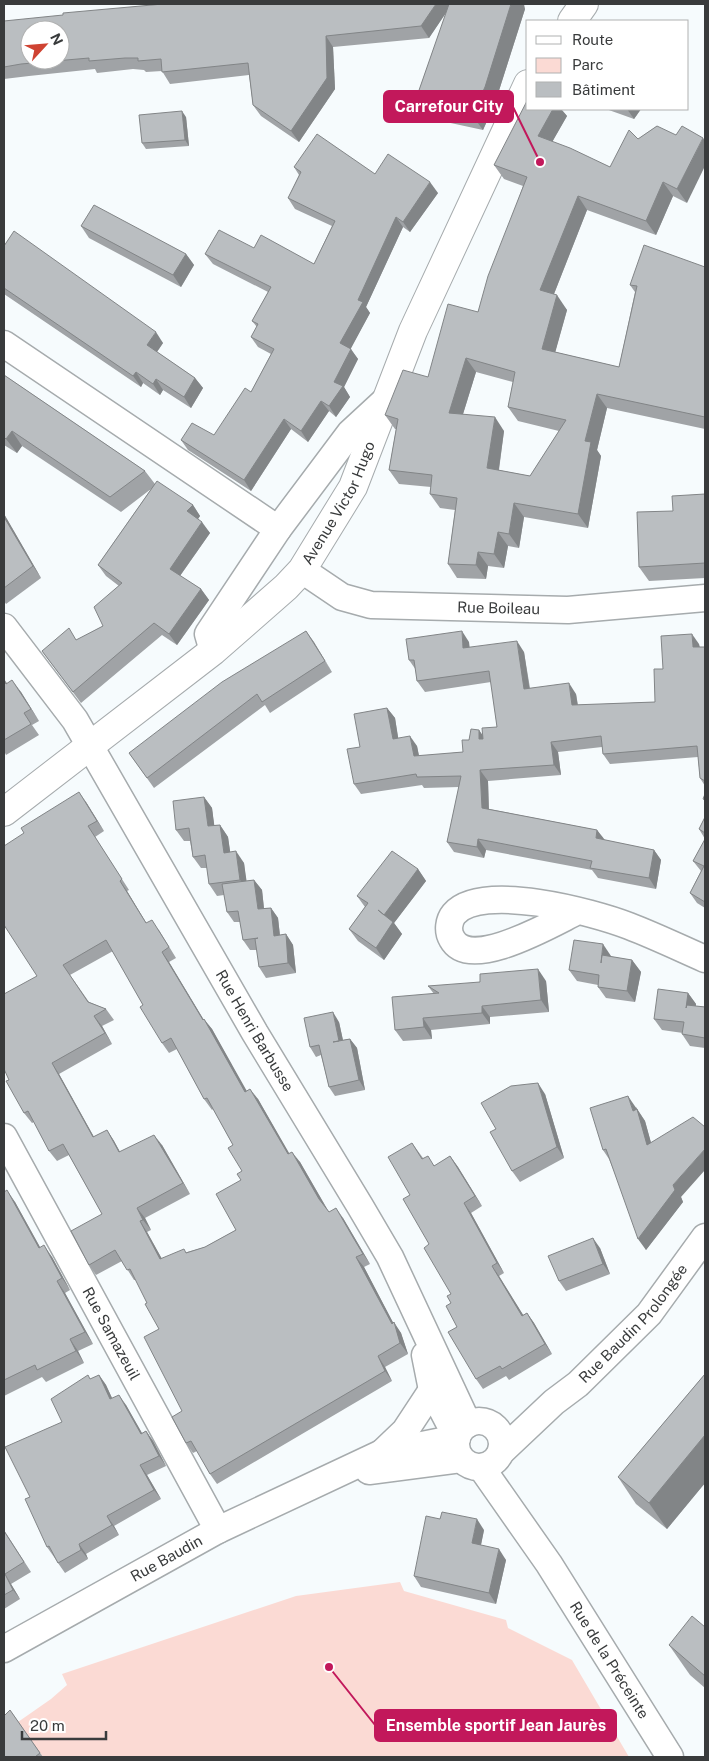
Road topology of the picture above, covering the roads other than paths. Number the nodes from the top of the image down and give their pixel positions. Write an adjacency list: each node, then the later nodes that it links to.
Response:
1 (584, 4): 2 (street); 3 (street)
2 (599, 4)
3 (573, 20)
4 (526, 88): 6 (street, Avenue Victor Hugo)
5 (4, 344): 7 (street)
6 (389, 397): 7 (street); 8 (street, Avenue Victor Hugo)
7 (278, 529): 11 (street)
8 (302, 570): 9 (street, Rue Boileau); 11 (street, Avenue Victor Hugo)
9 (705, 598)
10 (4, 627): 12 (street, Rue Henri Barbusse)
11 (213, 651): 12 (street, Avenue Victor Hugo)
12 (89, 746): 13 (street, Avenue Victor Hugo); 18 (street, Rue Henri Barbusse)
13 (4, 812)
14 (576, 912): 15 (street)
15 (705, 959)
16 (4, 1137): 23 (street, Rue Samazeuil)
17 (705, 1237): 20 (street, Rue Baudin Prolongée)
18 (418, 1317): 19 (street, Rue Henri Barbusse); 20 (street, Rue Henri Barbusse)
19 (432, 1390): 20 (street, Rue Henri Barbusse); 21 (street)
20 (480, 1446): 21 (street, Rue Baudin); 22 (street, Rue Baudin); 25 (street, Rue de la Préceinte)
21 (382, 1453): 22 (street, Rue Baudin)
22 (334, 1475): 23 (street, Rue Baudin)
23 (218, 1530): 24 (street, Rue Baudin)
24 (4, 1649)
25 (670, 1757)

